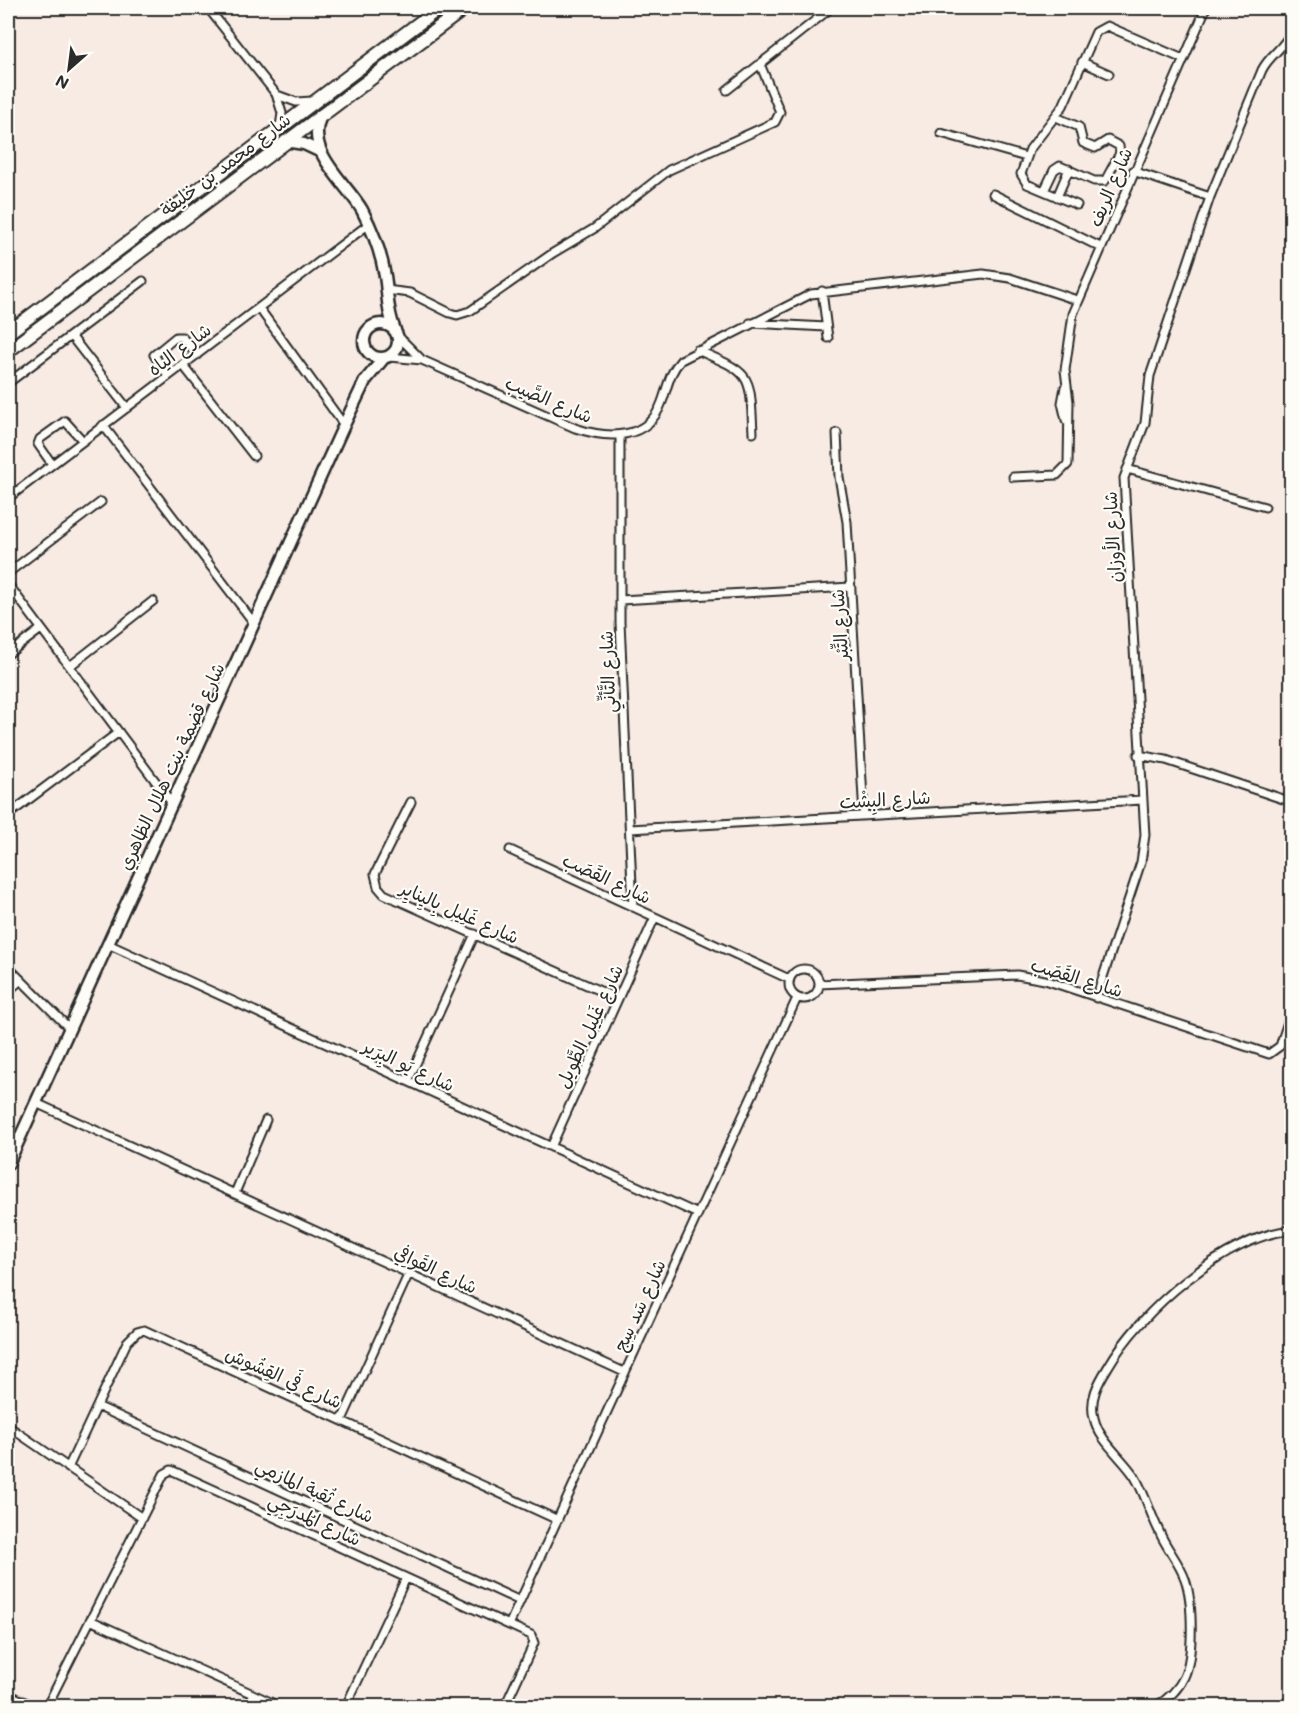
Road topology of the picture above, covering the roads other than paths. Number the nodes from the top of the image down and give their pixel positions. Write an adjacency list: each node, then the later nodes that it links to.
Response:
1 (207, 8): 12 (street)
2 (439, 8): 13 (highway, شارع محمد بن خليفة)
3 (465, 8): 14 (highway, شارع محمد بن خليفة)
4 (831, 8): 9 (street)
5 (1206, 8): 7 (street, شارع الريف)
6 (1292, 30): 26 (street, شارع الأوزان)
7 (1183, 58): 8 (street); 22 (street, شارع الريف)
8 (1082, 62): 10 (street); 15 (street)
9 (760, 64): 11 (street); 32 (street)
10 (1109, 74)
11 (727, 90)
12 (276, 94): 13 (street); 16 (street)
13 (317, 99): 16 (highway, شارع محمد بن خليفة)
14 (323, 112): 18 (highway, شارع محمد بن خليفة); 19 (street)
15 (1056, 117): 20 (street); 21 (street)
16 (280, 127): 38 (highway, شارع محمد بن خليفة)
17 (941, 133): 20 (street)
18 (285, 141): 19 (street); 43 (highway, شارع محمد بن خليفة)
19 (321, 152): 28 (street)
20 (1026, 157): 23 (street)
21 (1069, 169): 23 (street); 25 (street)
22 (1133, 171): 26 (street); 29 (street, شارع الريف)
23 (1044, 191): 25 (street)
24 (993, 194): 29 (street)
25 (1057, 196): 27 (street)
26 (1210, 197): 61 (street, شارع الأوزان)
27 (1077, 205)
28 (369, 224): 32 (street); 34 (street, شارع الياه)
29 (1101, 247): 33 (street, شارع الريف)
30 (143, 281): 40 (street)
31 (822, 291): 33 (street); 35 (street); 37 (street)
32 (386, 292): 36 (street); 39 (street)
33 (1077, 300): 62 (street, شارع الريف)
34 (259, 308): 45 (street, شارع الياه); 53 (street)
35 (750, 323): 37 (street); 42 (street)
36 (372, 326): 39 (street); 44 (street)
37 (826, 327): 41 (street)
38 (8, 333)
39 (396, 333): 46 (street); 47 (street, شارع الصَّيب)
40 (71, 336): 51 (street); 52 (street)
41 (828, 339)
42 (697, 350): 55 (street); 57 (street)
43 (8, 351)
44 (367, 351): 46 (street); 50 (street, شارع قضمة بنت هلال الظاهري)
45 (197, 355): 48 (street, شارع الياه); 49 (street)
46 (386, 358): 47 (street, شارع الصَّيب); 50 (street, شارع قضمة بنت هلال الظاهري)
47 (422, 360): 57 (street, شارع الصَّيب)
48 (183, 365): 49 (street, شارع الياه); 59 (street)
49 (168, 376): 52 (street, شارع الياه)
50 (365, 381): 53 (street, شارع قضمة بنت هلال الظاهري)
51 (8, 383)
52 (127, 408): 54 (street, شارع الياه)
53 (344, 425): 72 (street, شارع قضمة بنت هلال الظاهري)
54 (104, 426): 58 (street, شارع الياه); 72 (street)
55 (753, 433)
56 (837, 433): 69 (street, شارع التِّبْر)
57 (620, 436): 70 (street, شارع التَّأنِّي)
58 (83, 441): 60 (street, شارع الياه); 60 (street)
59 (254, 456)
60 (52, 464): 64 (street, شارع الياه)
61 (1127, 469): 66 (street); 77 (street, شارع الأوزان)
62 (1013, 477)
63 (8, 484): 64 (street)
64 (11, 495)
65 (100, 502): 67 (street)
66 (1265, 507)
67 (8, 573)
68 (8, 584): 73 (street)
69 (851, 587): 70 (street); 83 (street, شارع التِّبْر)
70 (620, 600): 84 (street, شارع التَّأنِّي)
71 (153, 601): 75 (street)
72 (254, 623): 79 (street, شارع قضمة بنت هلال الظاهري)
73 (41, 629): 74 (street); 75 (street)
74 (8, 654)
75 (70, 666): 76 (street)
76 (119, 732): 79 (street); 82 (street)
77 (1138, 755): 78 (street, شارع الأوزان); 81 (street)
78 (1142, 800): 83 (street, شارع البِشْت); 96 (street, شارع الأوزان)
79 (171, 802): 89 (street, شارع قضمة بنت هلال الظاهري)
80 (411, 802): 88 (street, شارع غَلِيل بِاليِنايِر)
81 (1292, 802)
82 (8, 815)
83 (864, 816): 84 (street, شارع البِشْت)
84 (630, 829): 86 (street, شارع التَّأنِّي)
85 (510, 850): 86 (street, شارع القَصَب)
86 (633, 907): 87 (street, شارع القَصَب)
87 (656, 917): 91 (street, شارع القَصَب); 97 (street, شارع غَلِيل الطَّويل)
88 (475, 934): 97 (street, شارع غَلِيل بِاليِنايِر); 100 (street)
89 (108, 944): 99 (street, شارع قضمة بنت هلال الظاهري); 100 (street, شارع يَو البِرَير)
90 (8, 967): 92 (street)
91 (789, 979): 93 (street); 95 (street)
92 (21, 980): 94 (street); 99 (street)
93 (819, 984): 95 (street); 96 (street, شارع القَصَب)
94 (8, 991)
95 (797, 998): 106 (street, شارع سَد سِج)
96 (1096, 998): 98 (street, شارع القَصَب)
97 (618, 999): 103 (street, شارع غَلِيل الطَّويل)
98 (1292, 1010)
99 (69, 1028): 101 (street, شارع قضمة بنت هلال الظاهري)
100 (408, 1081): 103 (street, شارع يَو البِرَير)
101 (36, 1103): 104 (street, شارع قضمة بنت هلال الظاهري); 105 (street, شارع القَوافِي)
102 (266, 1120): 105 (street)
103 (551, 1147): 106 (street, شارع يَو البِرَير)
104 (8, 1164)
105 (235, 1193): 108 (street, شارع القَوافِي)
106 (698, 1215): 109 (street, شارع سَد سِج)
107 (1292, 1230): 126 (street)
108 (409, 1273): 109 (street, شارع القَوافِي); 111 (street)
109 (624, 1372): 115 (street, شارع سَد سِج)
110 (97, 1406): 111 (street, شارع فَي القِشُوش); 113 (street, شارع فَي القِشُوش); 117 (street, شارع ثُقبة المازمي)
111 (342, 1420): 115 (street, شارع فَي القِشُوش)
112 (8, 1426): 113 (street)
113 (68, 1468): 114 (street)
114 (142, 1518): 116 (street, شارع المُدرَجِي); 118 (street, شارع المُدرَجِي)
115 (558, 1520): 117 (street, شارع سَد سِج)
116 (406, 1578): 119 (street, شارع المُدرَجِي); 124 (street)
117 (520, 1601): 119 (street, شارع سَد سِج)
118 (90, 1620): 122 (street, شارع المُدرَجِي); 123 (street)
119 (509, 1624): 125 (street, شارع المُدرَجِي)
120 (8, 1694): 121 (street)
121 (33, 1707)
122 (47, 1707)
123 (279, 1707)
124 (346, 1707)
125 (505, 1707)
126 (1156, 1707)

